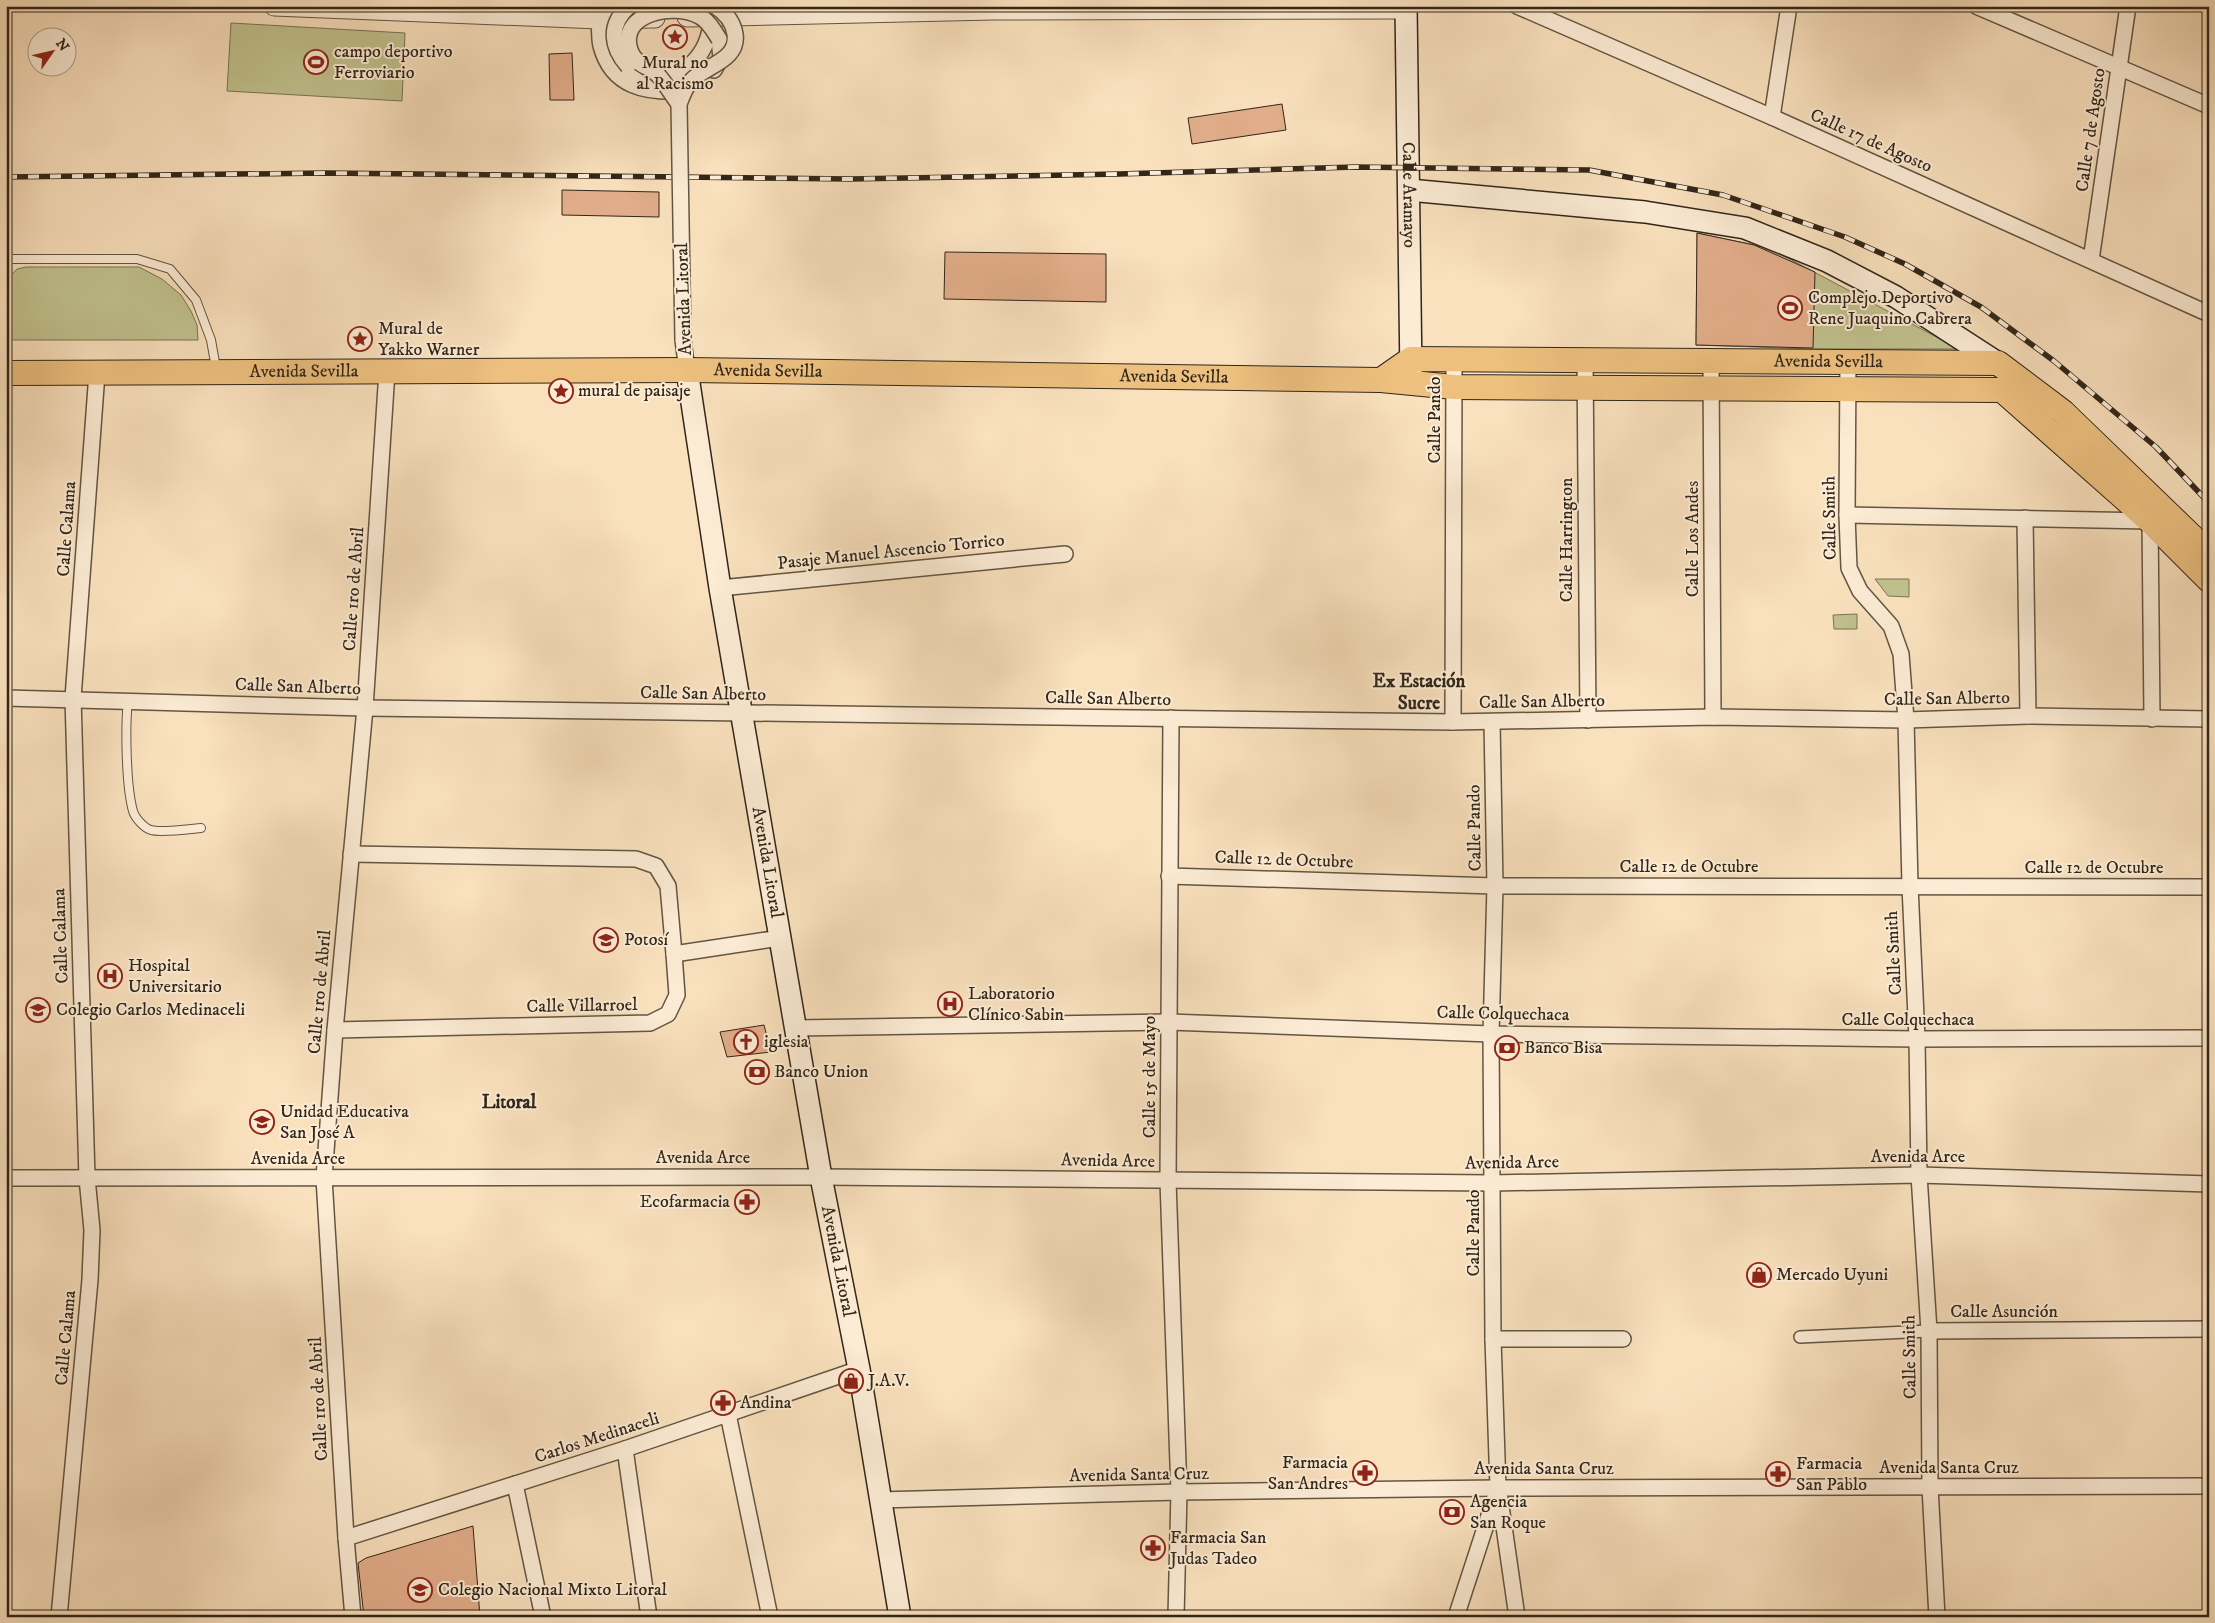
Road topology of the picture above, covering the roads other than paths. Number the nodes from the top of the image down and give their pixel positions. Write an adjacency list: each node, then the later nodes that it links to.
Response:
1 (274, 6): 2 (street)
2 (289, 6): 12 (street)
3 (615, 6): 12 (street)
4 (629, 6): 11 (street, bridge)
5 (1517, 6): 16 (street, Calle 17 de Agosto)
6 (1789, 6): 16 (street)
7 (1976, 6): 13 (street)
8 (2128, 6): 13 (street, Calle 7 de Agosto)
9 (993, 8): 10 (street); 11 (street)
10 (1406, 8): 17 (main road, Calle Aramayo)
11 (720, 10): 12 (street); 14 (street, Avenida Litoral, bridge)
12 (599, 19): 14 (street, bridge)
13 (2119, 67): 15 (street); 19 (street, Calle 7 de Agosto)
14 (678, 104): 27 (street, Avenida Litoral, bridge)
15 (2209, 106)
16 (1772, 117): 19 (street, Calle 17 de Agosto)
17 (1409, 190): 21 (main road, Calle Aramayo); 26 (main road)
18 (6, 259): 31 (lane)
19 (2091, 260): 20 (street, Calle 17 de Agosto)
20 (2209, 314)
21 (1411, 359): 22 (main road, Avenida Sevilla); 32 (main road); 33 (main road, Calle Aramayo)
22 (1454, 359): 23 (main road, Avenida Sevilla); 34 (street, Calle Pando)
23 (1585, 360): 24 (main road, Avenida Sevilla); 35 (street, Calle Harrington)
24 (1711, 361): 25 (main road, Avenida Sevilla); 37 (street, Calle Los Andes)
25 (1848, 362): 26 (main road, Avenida Sevilla); 36 (street, Calle Smith)
26 (1998, 363): 41 (main road)
27 (687, 370): 28 (main road, Avenida Sevilla); 32 (main road, Avenida Sevilla); 44 (main road, Avenida Litoral)
28 (387, 371): 31 (main road, Avenida Sevilla); 48 (street, Calle 1ro de Abril)
29 (6, 373): 30 (main road, Avenida Sevilla)
30 (97, 373): 31 (main road, Avenida Sevilla); 46 (street, Calle Calama)
31 (217, 373)
32 (1381, 380): 33 (main road, Avenida Sevilla)
33 (1412, 384): 34 (main road, Avenida Sevilla)
34 (1454, 386): 35 (main road, Avenida Sevilla); 57 (street, Calle Pando)
35 (1585, 389): 37 (main road, Avenida Sevilla); 55 (street, Calle Harrington)
36 (1849, 389): 37 (main road, Avenida Sevilla); 38 (street, Calle Smith); 40 (main road, Avenida Sevilla)
37 (1711, 390): 51 (street, Calle Los Andes)
38 (1847, 516): 39 (street); 56 (street, Calle Smith)
39 (2025, 518): 40 (street); 50 (street)
40 (2150, 521): 43 (main road, Avenida Sevilla); 53 (street)
41 (2209, 553)
42 (1065, 554): 44 (street, Pasaje Manuel Ascencio Torrico)
43 (2209, 580)
44 (720, 588): 49 (main road, Avenida Litoral)
45 (6, 698): 46 (street, Calle San Alberto)
46 (73, 698): 47 (street, Calle San Alberto); 76 (street, Calle Calama)
47 (128, 700): 48 (street, Calle San Alberto); 59 (lane)
48 (365, 708): 49 (street, Calle San Alberto); 60 (street, Calle 1ro de Abril)
49 (742, 714): 52 (street, Calle San Alberto); 65 (main road, Avenida Litoral)
50 (2028, 716): 53 (street, Calle San Alberto); 56 (street, Calle San Alberto)
51 (1713, 717): 55 (street, Calle San Alberto); 56 (street, Calle San Alberto)
52 (1171, 718): 57 (street, Calle San Alberto); 61 (street, Calle 15 de Mayo)
53 (2152, 719): 54 (street, Calle San Alberto)
54 (2209, 719)
55 (1588, 720): 58 (street, Calle San Alberto)
56 (1906, 720): 63 (street, Calle Smith)
57 (1453, 722): 58 (street, Calle San Alberto)
58 (1492, 722): 62 (street, Calle Pando)
59 (201, 828)
60 (351, 854): 66 (street, Calle Villarroel); 69 (street, Calle 1ro de Abril)
61 (1169, 876): 62 (street, Calle 12 de Octubre); 67 (street, Calle 15 de Mayo)
62 (1495, 886): 63 (street, Calle 12 de Octubre); 70 (street, Calle Pando)
63 (1910, 886): 64 (street, Calle 12 de Octubre); 72 (street, Calle Smith)
64 (2209, 887)
65 (780, 938): 66 (street); 68 (main road, Avenida Litoral)
66 (674, 954): 69 (street, Calle Villarroel)
67 (1169, 1022): 68 (street, Calle Colquechaca); 70 (street, Calle Colquechaca); 78 (street, Calle 15 de Mayo)
68 (796, 1028): 74 (main road, Avenida Litoral)
69 (335, 1030): 77 (street, Calle 1ro de Abril)
70 (1491, 1034): 72 (street, Calle Colquechaca); 79 (street, Calle Pando)
71 (2209, 1038): 72 (street, Calle Colquechaca)
72 (1917, 1039): 73 (street, Calle Smith)
73 (1919, 1175): 79 (street, Avenida Arce); 80 (street, Avenida Arce); 82 (street, Calle Smith)
74 (821, 1177): 77 (street, Avenida Arce); 78 (street, Avenida Arce); 86 (main road, Avenida Litoral)
75 (6, 1178): 76 (street, Avenida Arce)
76 (87, 1178): 77 (street, Avenida Arce); 96 (street, Calle Calama)
77 (324, 1178): 95 (street, Calle 1ro de Abril)
78 (1168, 1181): 79 (street, Avenida Arce); 93 (street, Calle 15 de Mayo)
79 (1492, 1183): 84 (street, Calle Pando)
80 (2209, 1184)
81 (2209, 1329): 82 (street, Calle Asunción)
82 (1929, 1331): 83 (street, Calle Asunción); 91 (street, Calle Smith)
83 (1800, 1337)
84 (1493, 1339): 85 (street); 92 (street, Calle Pando)
85 (1623, 1339)
86 (859, 1369): 87 (street, Carlos Medinaceli); 94 (main road, Avenida Litoral)
87 (728, 1414): 88 (street, Carlos Medinaceli); 100 (street)
88 (624, 1449): 89 (street, Carlos Medinaceli); 99 (street)
89 (515, 1484): 95 (street, Carlos Medinaceli); 98 (street)
90 (2209, 1486): 91 (street, Avenida Santa Cruz)
91 (1930, 1487): 92 (street, Avenida Santa Cruz); 105 (street, Calle Smith)
92 (1498, 1488): 93 (street, Avenida Santa Cruz); 103 (street, Calle Pando); 104 (street)
93 (1179, 1492): 94 (street, Avenida Santa Cruz); 102 (street, Calle 15 de Mayo)
94 (879, 1500): 101 (main road, Avenida Litoral)
95 (346, 1538): 97 (street, Calle 1ro de Abril)
96 (59, 1617)
97 (353, 1617)
98 (543, 1617)
99 (649, 1617)
100 (770, 1617)
101 (900, 1617)
102 (1176, 1617)
103 (1456, 1617)
104 (1517, 1617)
105 (1937, 1617)

